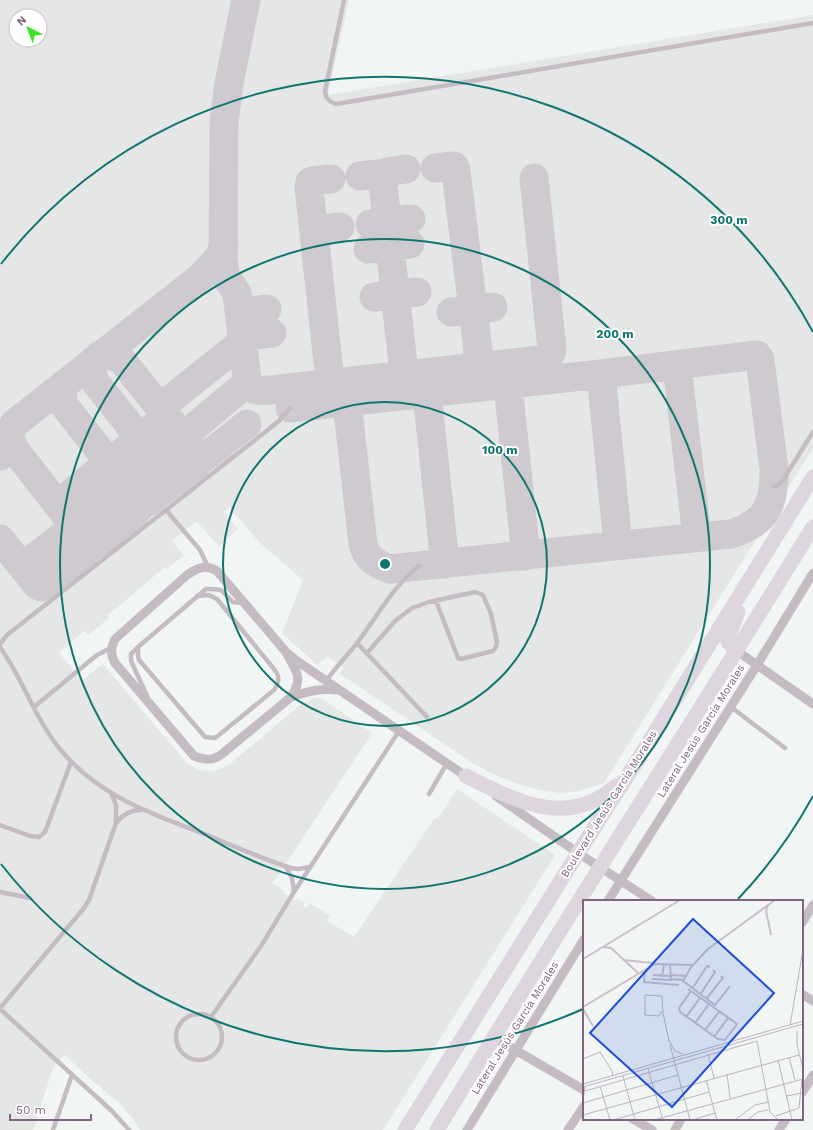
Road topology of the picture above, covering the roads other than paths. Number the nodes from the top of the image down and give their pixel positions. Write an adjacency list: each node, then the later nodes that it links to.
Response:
1 (344, 0): 2 (lane)
2 (813, 24)
3 (290, 408): 7 (lane)
4 (813, 432): 6 (lane)
5 (813, 477): 12 (main road, Boulevard Jesús García Morales)
6 (774, 486)
7 (166, 510): 10 (lane); 17 (lane)
8 (813, 527): 21 (main road)
9 (419, 566): 16 (lane)
10 (208, 567): 15 (street); 20 (street)
11 (813, 573): 24 (street, Lateral Jesús García Morales)
12 (747, 584): 21 (main road); 36 (main road, Boulevard Jesús García Morales)
13 (197, 596): 15 (lane); 19 (lane); 19 (lane)
14 (436, 600): 14 (lane); 23 (lane)
15 (245, 604): 22 (street)
16 (357, 643): 23 (lane); 25 (lane)
17 (0, 644)
18 (0, 647): 29 (lane)
19 (138, 647): 28 (lane)
20 (111, 648): 28 (street); 29 (lane)
21 (737, 651): 24 (street); 46 (main road)
22 (286, 652): 25 (street); 26 (street)
23 (367, 653): 31 (lane)
24 (757, 665): 27 (street); 30 (street, Lateral Jesús García Morales)
25 (324, 685): 26 (street); 32 (street)
26 (291, 698): 28 (street)
27 (813, 704)
28 (151, 706)
29 (34, 707): 34 (lane)
30 (731, 707): 33 (lane); 47 (street, Lateral Jesús García Morales)
31 (427, 717)
32 (399, 731): 35 (street); 45 (lane)
33 (785, 748)
34 (72, 762): 38 (lane); 42 (lane)
35 (447, 763): 37 (street); 39 (lane)
36 (632, 769): 37 (main road); 43 (main road, Boulevard Jesús García Morales)
37 (466, 776): 43 (street)
38 (111, 793): 40 (lane); 41 (lane)
39 (429, 794)
40 (141, 810): 41 (lane); 44 (lane)
41 (116, 823): 58 (lane)
42 (0, 825)
43 (578, 853): 46 (street); 70 (main road, Boulevard Jesús García Morales)
44 (285, 866): 45 (lane); 49 (lane)
45 (310, 867): 49 (lane)
46 (600, 867): 47 (street); 60 (main road)
47 (621, 880): 51 (street, Lateral Jesús García Morales); 52 (street)
48 (0, 892): 50 (lane)
49 (294, 892): 59 (lane)
50 (30, 898)
51 (609, 900)
52 (651, 900)
53 (813, 905): 54 (street)
54 (803, 921)
55 (583, 941): 61 (street, Lateral Jesús García Morales)
56 (803, 995): 57 (street)
57 (813, 1001)
58 (0, 1008): 62 (lane)
59 (211, 1017): 59 (lane)
60 (493, 1037): 61 (street); 73 (main road)
61 (515, 1051): 64 (street); 74 (street, Lateral Jesús García Morales)
62 (72, 1075): 71 (lane); 72 (lane)
63 (813, 1075): 65 (street)
64 (583, 1089)
65 (803, 1090)
66 (583, 1108): 75 (street)
67 (635, 1120): 76 (street)
68 (680, 1120): 77 (street)
69 (785, 1120): 78 (street)
70 (408, 1126)
71 (53, 1130)
72 (129, 1130)
73 (437, 1130)
74 (467, 1130)
75 (568, 1130)
76 (652, 1130)
77 (675, 1130)
78 (779, 1130)

